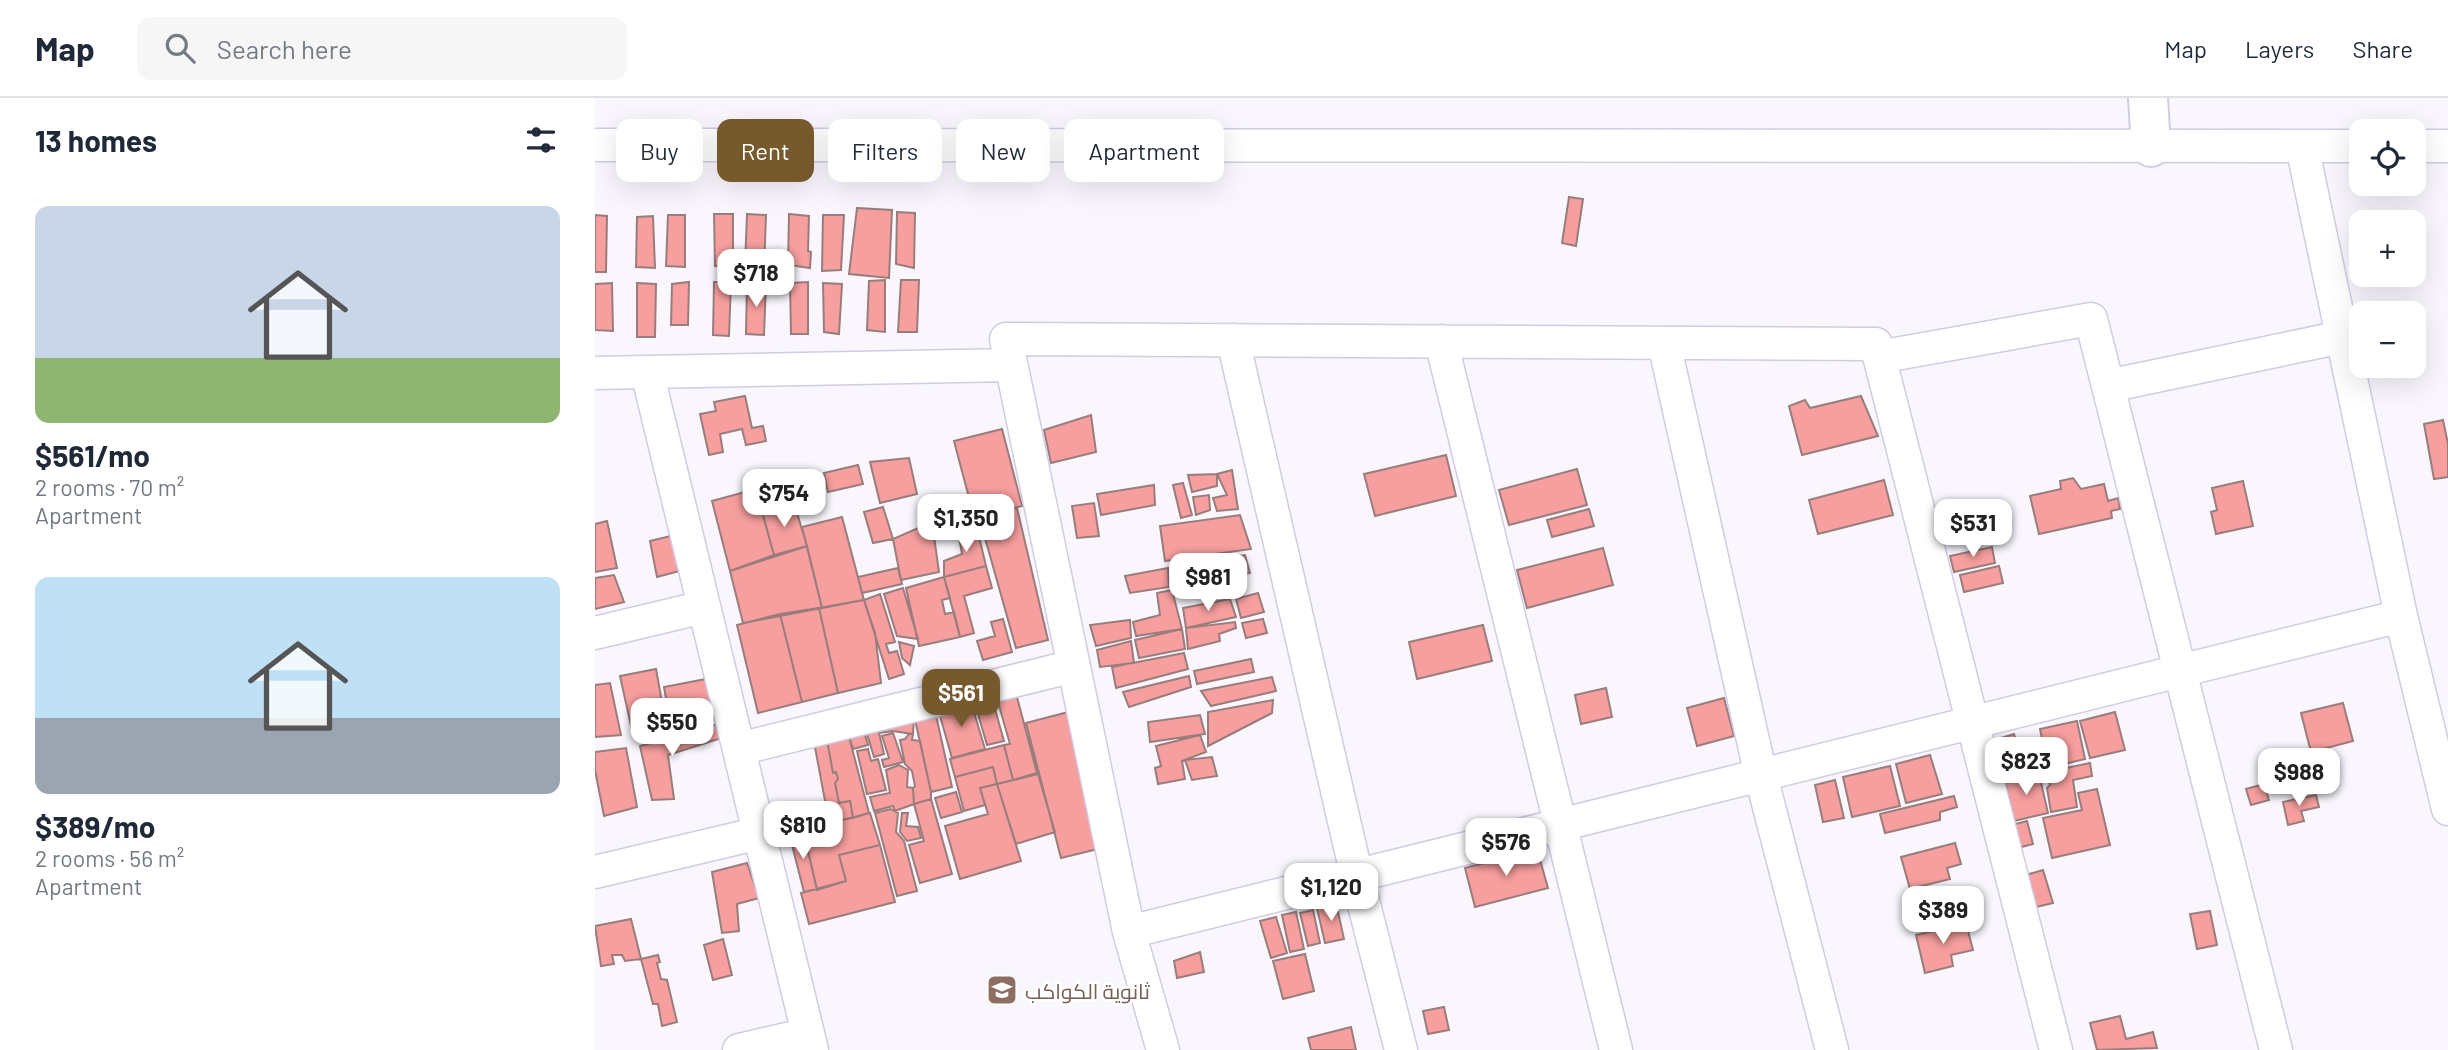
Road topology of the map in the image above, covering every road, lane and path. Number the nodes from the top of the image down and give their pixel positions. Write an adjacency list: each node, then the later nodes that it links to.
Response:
1 (2148, 98): 7 (main road)
2 (595, 145): 7 (street)
3 (2302, 146): 4 (street); 7 (street); 8 (street)
4 (2349, 146)
5 (2426, 146): 6 (street)
6 (2448, 146)
7 (2151, 147)
8 (2342, 337): 16 (street); 18 (street)
9 (1233, 340): 10 (street); 13 (street); 29 (street)
10 (1441, 341): 11 (street); 26 (street)
11 (1664, 343): 12 (street); 24 (street)
12 (1879, 356): 16 (street); 22 (street)
13 (1011, 365): 14 (street); 20 (street)
14 (647, 372): 15 (street); 17 (street)
15 (595, 373)
16 (2108, 386): 21 (street)
17 (704, 607): 19 (street); 23 (street)
18 (2401, 616): 21 (street); 25 (street)
19 (595, 633)
20 (1074, 666): 23 (street); 30 (street)
21 (2180, 671): 22 (street); 38 (street)
22 (1974, 722): 24 (street); 37 (street)
23 (739, 749): 27 (street)
24 (1761, 776): 26 (street); 36 (street)
25 (2448, 809)
26 (1562, 825): 29 (street); 35 (street)
27 (760, 833): 28 (street); 31 (street)
28 (595, 872)
29 (1357, 877): 30 (street); 34 (street)
30 (1129, 932): 33 (street)
31 (810, 1042): 32 (street)
32 (739, 1050)
33 (1163, 1050)
34 (1401, 1050)
35 (1616, 1050)
36 (1832, 1050)
37 (2056, 1050)
38 (2276, 1050)

